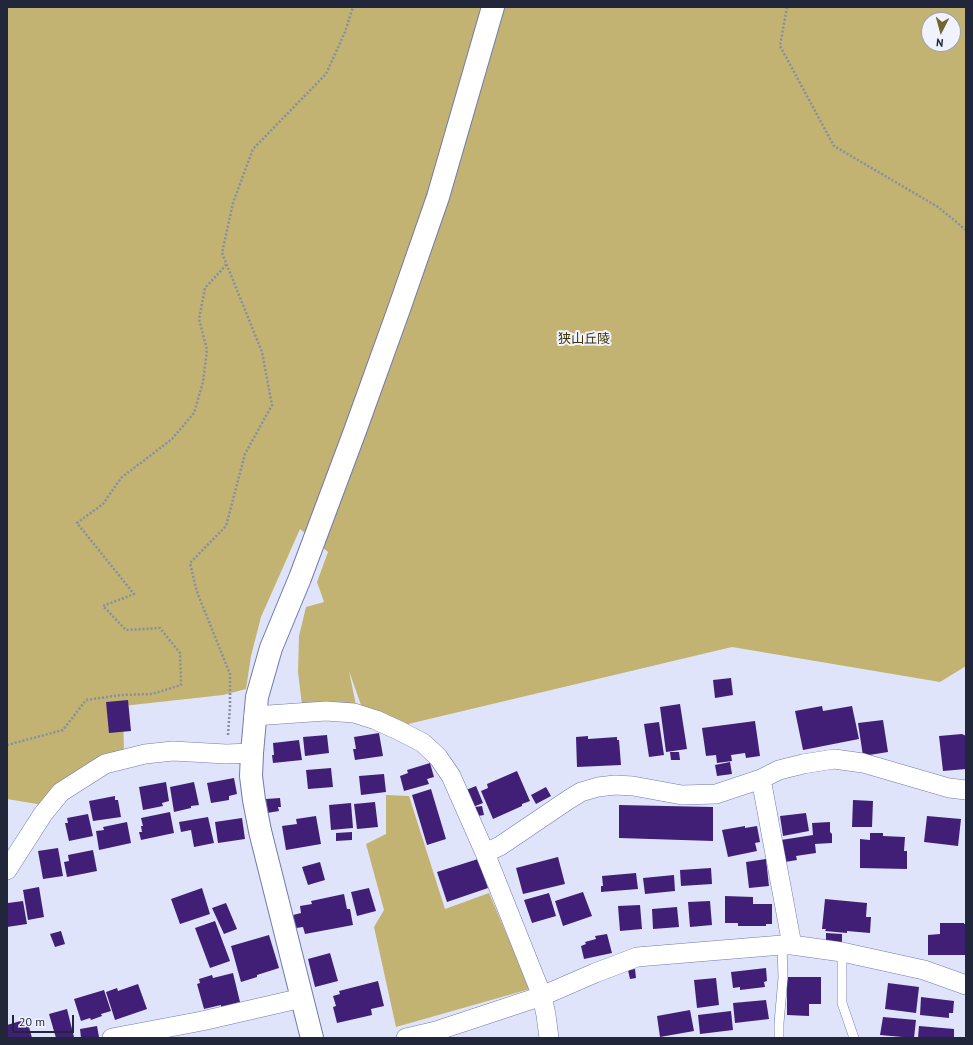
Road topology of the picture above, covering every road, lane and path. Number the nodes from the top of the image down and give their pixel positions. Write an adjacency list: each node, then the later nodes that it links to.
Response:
1 (353, 7): 5 (path)
2 (493, 7): 6 (street)
3 (786, 7): 4 (path)
4 (966, 230)
5 (227, 264): 7 (path); 9 (path)
6 (254, 716): 8 (street); 12 (street)
7 (7, 745)
8 (252, 753): 9 (street); 18 (street)
9 (226, 754): 13 (street)
10 (761, 779): 11 (street); 12 (street); 14 (street)
11 (966, 790)
12 (485, 853): 17 (street)
13 (7, 870)
14 (787, 945): 15 (street); 17 (street); 23 (lane)
15 (842, 952): 16 (street); 24 (lane)
16 (966, 985)
17 (542, 996): 21 (street); 22 (street)
18 (302, 998): 19 (street); 20 (street)
19 (112, 1038)
20 (312, 1038)
21 (406, 1038)
22 (549, 1038)
23 (779, 1038)
24 (854, 1038)

